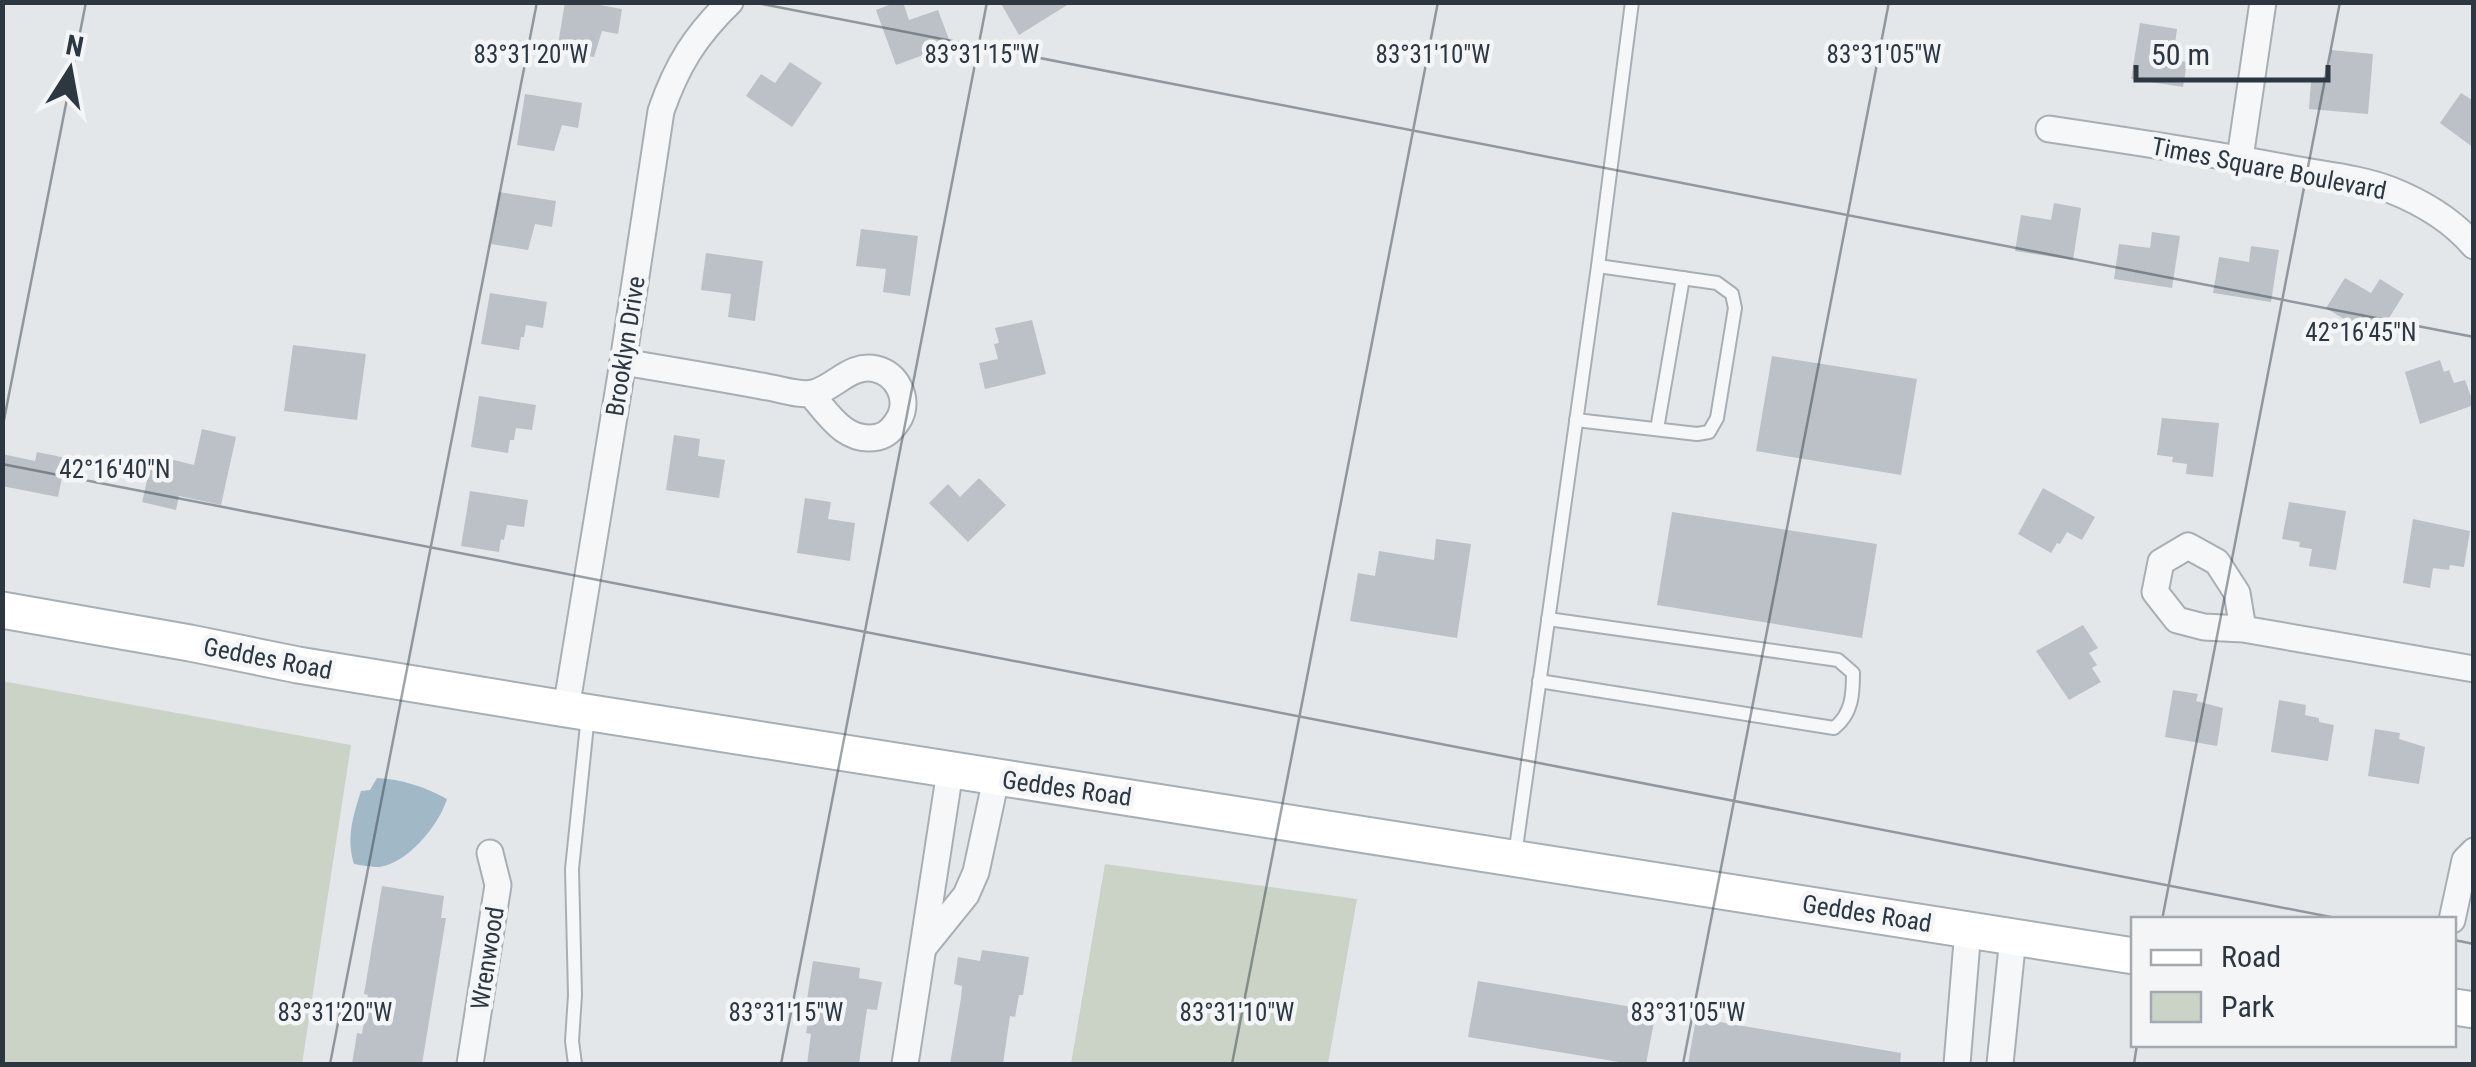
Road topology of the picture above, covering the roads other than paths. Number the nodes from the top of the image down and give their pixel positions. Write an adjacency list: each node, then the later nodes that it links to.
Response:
1 (730, 2): 9 (street, Brooklyn Drive)
2 (1632, 2): 7 (lane)
3 (2263, 2): 5 (street)
4 (2049, 128): 5 (street, Times Square Boulevard)
5 (2240, 158): 6 (street, Times Square Boulevard)
6 (2474, 246)
7 (1598, 266): 8 (lane); 11 (lane)
8 (1682, 278): 12 (lane); 12 (lane)
9 (623, 362): 10 (street); 18 (street, Brooklyn Drive)
10 (812, 394)
11 (1576, 420): 12 (lane); 14 (lane)
12 (1658, 429)
13 (2, 610): 18 (main road, Geddes Road)
14 (1548, 619): 17 (lane); 17 (lane)
15 (2243, 629): 16 (street)
16 (2474, 668)
17 (1539, 681): 23 (lane)
18 (577, 710): 19 (main road, Geddes Road); 30 (lane)
19 (950, 771): 20 (main road, Geddes Road); 27 (street)
20 (996, 778): 23 (main road, Geddes Road); 27 (street)
21 (2474, 851): 24 (street)
22 (490, 853): 29 (street, Wrenwood)
23 (1515, 858): 25 (main road, Geddes Road)
24 (2453, 917)
25 (1968, 929): 26 (main road, Geddes Road); 32 (street)
26 (2014, 937): 28 (main road, Geddes Road); 33 (street)
27 (924, 947): 31 (street)
28 (2131, 956)
29 (470, 1064)
30 (574, 1064)
31 (905, 1064)
32 (1957, 1064)
33 (2000, 1064)

